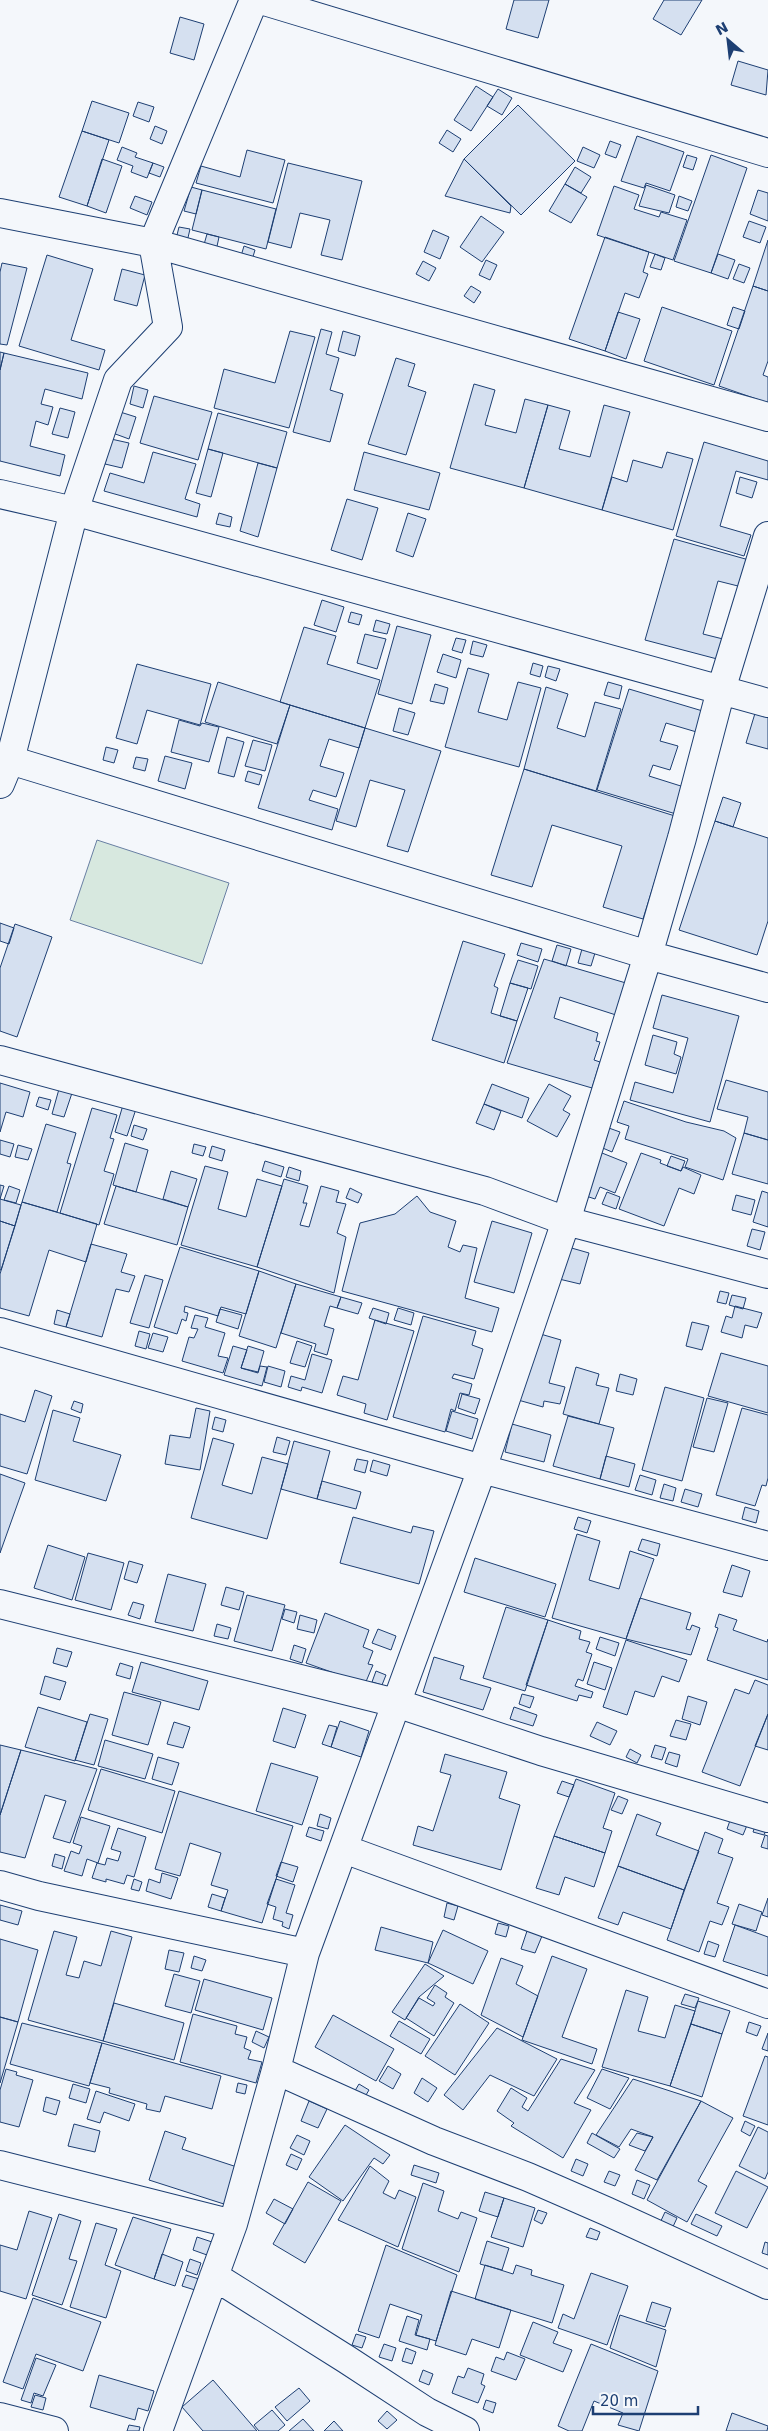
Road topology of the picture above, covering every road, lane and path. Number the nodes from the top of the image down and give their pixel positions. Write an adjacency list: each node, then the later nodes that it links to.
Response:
1 (254, 0): 5 (street)
2 (261, 0): 3 (street)
3 (768, 153)
4 (0, 213): 5 (street)
5 (153, 243): 6 (street); 8 (street)
6 (768, 417)
7 (0, 494): 8 (street)
8 (74, 511): 10 (street); 12 (street)
9 (768, 536): 10 (street)
10 (721, 690): 11 (street); 13 (street)
11 (768, 703)
12 (4, 768): 13 (street)
13 (648, 955): 14 (street); 16 (street)
14 (768, 988)
15 (0, 1060): 16 (street)
16 (566, 1221): 17 (street); 19 (street)
17 (768, 1274)
18 (0, 1332): 19 (street)
19 (482, 1469): 20 (street); 22 (street)
20 (768, 1546)
21 (0, 1604): 22 (street)
22 (396, 1703): 23 (street); 24 (street)
23 (768, 1818)
24 (344, 1849): 26 (street); 27 (street)
25 (0, 1885): 26 (street)
26 (305, 1953): 28 (street)
27 (768, 2004)
28 (276, 2070): 30 (street); 32 (street)
29 (0, 2165): 30 (street)
30 (233, 2224): 31 (street)
31 (214, 2276): 35 (street); 36 (street)
32 (768, 2285)
33 (0, 2417): 34 (street)
34 (54, 2431)
35 (158, 2431)
36 (465, 2431)

